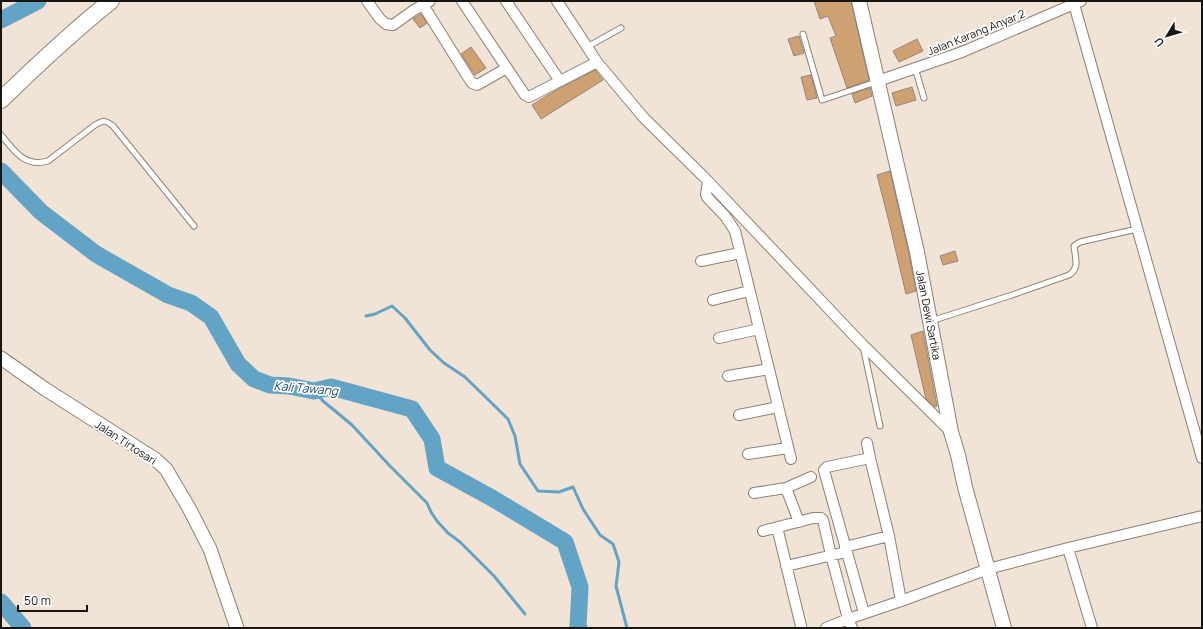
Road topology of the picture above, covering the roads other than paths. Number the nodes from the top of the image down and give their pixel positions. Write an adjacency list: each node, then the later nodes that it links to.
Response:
1 (111, 1): 18 (main road)
2 (367, 1): 8 (street)
3 (462, 1): 13 (street)
4 (506, 1): 15 (street)
5 (557, 1): 11 (street)
6 (859, 1): 16 (main road, Jalan Dewi Sartika)
7 (1078, 2): 14 (street, Jalan Karang Anyar 2); 22 (street)
8 (427, 3): 13 (street)
9 (621, 28): 11 (lane)
10 (803, 34): 16 (lane)
11 (587, 47): 12 (street)
12 (597, 62): 15 (street); 20 (street)
13 (506, 68): 15 (street)
14 (915, 68): 16 (street, Jalan Karang Anyar 2); 17 (lane)
15 (560, 81)
16 (878, 81): 27 (main road, Jalan Dewi Sartika)
17 (924, 98)
18 (1, 100)
19 (1, 135): 21 (lane)
20 (708, 182): 23 (street); 30 (street)
21 (194, 226)
22 (1137, 229): 27 (lane); 38 (street)
23 (740, 253): 24 (street); 25 (street)
24 (701, 261)
25 (749, 291): 26 (street); 28 (street)
26 (713, 300)
27 (930, 322): 37 (main road, Jalan Dewi Sartika)
28 (759, 329): 29 (street); 32 (street)
29 (719, 338)
30 (862, 344): 36 (lane); 37 (street)
31 (1, 358): 62 (street, Jalan Tirtosari)
32 (769, 369): 33 (street); 34 (street)
33 (728, 376)
34 (778, 407): 35 (street); 40 (street)
35 (739, 415)
36 (880, 426)
37 (951, 432): 57 (main road, Jalan Dewi Sartika)
38 (1199, 439): 43 (street)
39 (867, 443): 42 (street)
40 (788, 448): 41 (street); 44 (street)
41 (748, 454)
42 (870, 458): 52 (street); 54 (street)
43 (1202, 458)
44 (791, 459)
45 (811, 477): 46 (street)
46 (786, 488): 47 (street); 49 (street)
47 (754, 493)
48 (1202, 516): 53 (street)
49 (799, 522): 50 (street); 55 (street)
50 (777, 527): 51 (street); 56 (street)
51 (763, 530)
52 (889, 536): 54 (street); 58 (street)
53 (1068, 548): 57 (street); 65 (street)
54 (846, 549): 55 (street); 59 (street)
55 (831, 555): 56 (street); 60 (street)
56 (786, 566): 61 (street)
57 (988, 569): 58 (street); 64 (main road, Jalan Dewi Sartika)
58 (901, 602): 59 (street)
59 (864, 613): 60 (street)
60 (850, 623): 63 (street)
61 (801, 626)
62 (237, 628)
63 (826, 628)
64 (1004, 628)
65 (1092, 628)

